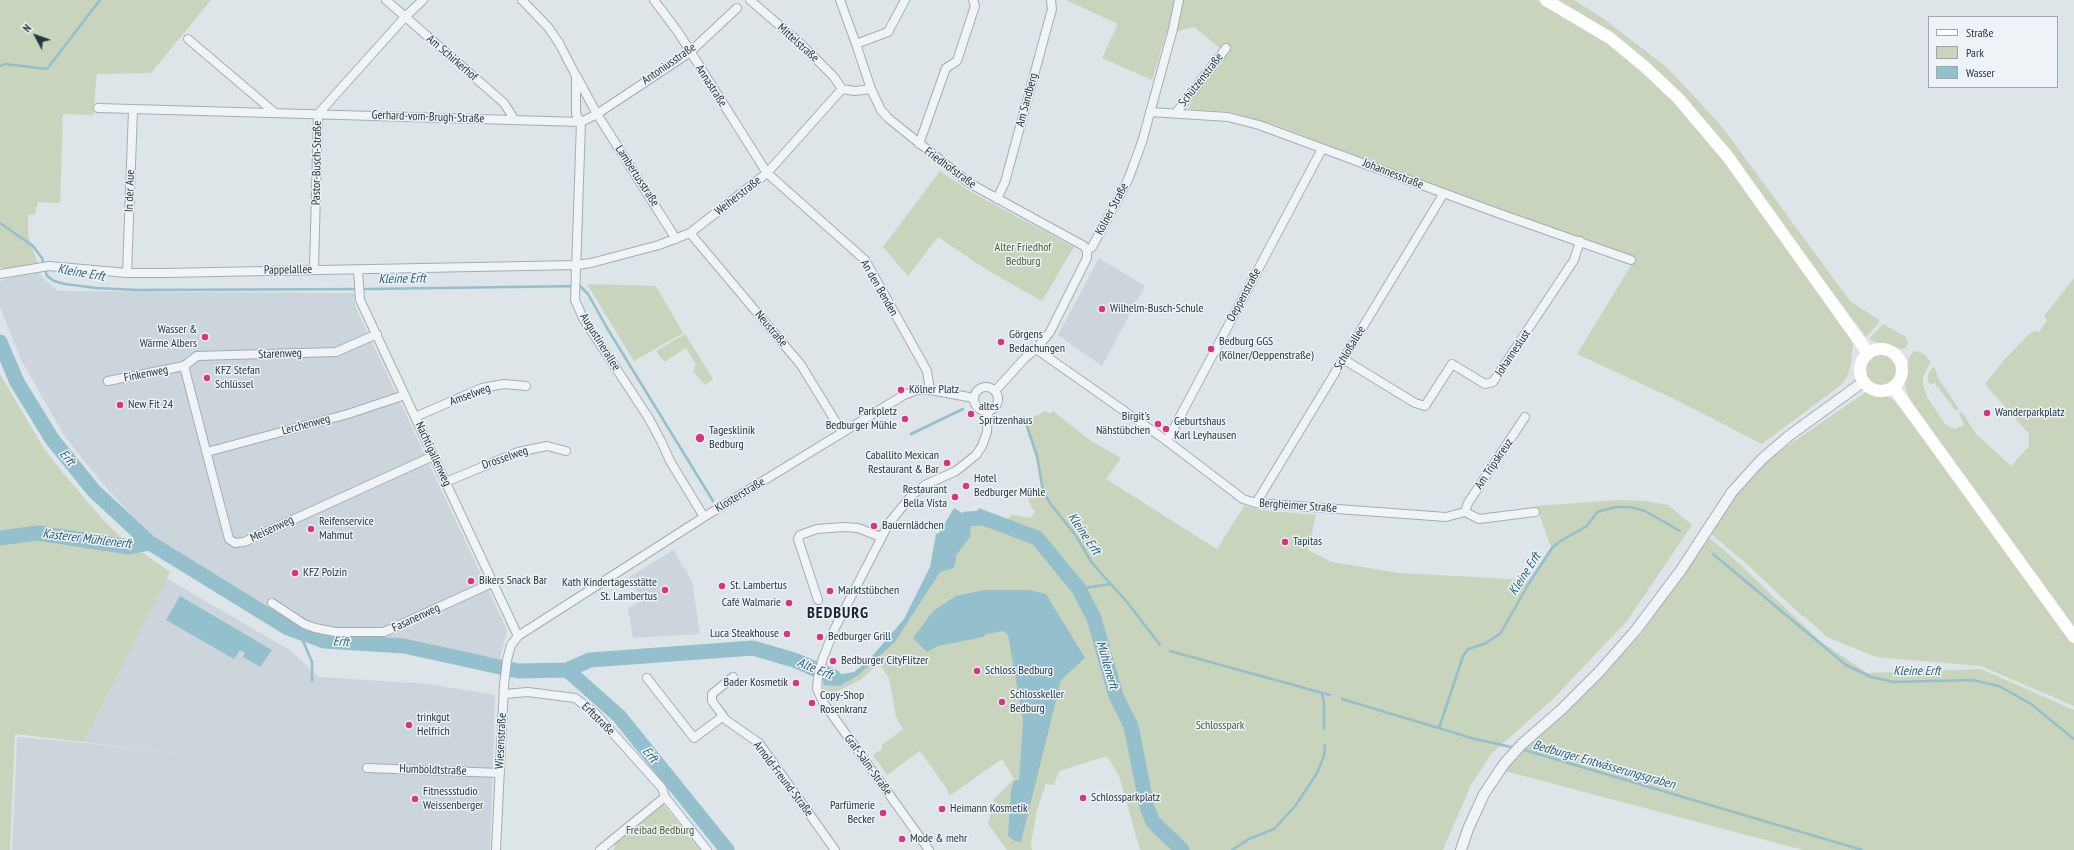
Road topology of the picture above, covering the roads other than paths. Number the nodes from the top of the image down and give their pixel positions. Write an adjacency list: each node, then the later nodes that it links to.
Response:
1 (386, 0): 13 (street, Am Schirkerhof)
2 (423, 0): 13 (street, Pastor-Busch-Straße)
3 (522, 0): 18 (street, Augustinerallee)
4 (654, 0): 17 (street, Annastraße)
5 (750, 0): 19 (street, Mittelstraße)
6 (840, 0): 15 (street, Friedhofstraße)
7 (905, 0): 15 (street)
8 (973, 0): 30 (street)
9 (1051, 0): 34 (street, Am Sandberg)
10 (1179, 0): 24 (street, Kölner Straße)
11 (1546, 0): 47 (main road)
12 (737, 8): 17 (street, Antoniusstraße)
13 (405, 17): 26 (street, Pastor-Busch-Straße); 28 (street, Am Schirkerhof)
14 (188, 39): 23 (street)
15 (856, 44): 20 (street, Friedhofstraße)
16 (1226, 48): 25 (street, Schützenstraße)
17 (689, 53): 27 (street, Antoniusstraße); 32 (street, Annastraße)
18 (576, 76): 27 (street, Augustinerallee); 29 (street, Augustinerallee)
19 (842, 89): 20 (street); 32 (street, Weiherstraße)
20 (870, 89): 30 (street, Friedhofstraße)
21 (98, 108): 22 (street, Gerhard-vom-Brugh-Straße)
22 (133, 110): 23 (street, Gerhard-vom-Brugh-Straße); 44 (street, In der Aue)
23 (274, 112): 26 (street, Gerhard-vom-Brugh-Straße)
24 (1150, 112): 25 (street, Johannesstraße); 38 (street, Kölner Straße)
25 (1176, 113): 31 (street, Johannesstraße)
26 (318, 114): 28 (street, Gerhard-vom-Brugh-Straße); 41 (street, Pastor-Busch-Straße)
27 (597, 114): 29 (street); 36 (street, Lambertusstraße)
28 (514, 119): 29 (street, Gerhard-vom-Brugh-Straße)
29 (581, 122): 40 (street, Augustinerallee)
30 (919, 144): 34 (street, Friedhofstraße)
31 (1322, 149): 33 (street, Johannesstraße); 62 (street, Oeppenstraße)
32 (767, 173): 35 (street, Weiherstraße); 54 (street, An den Benden)
33 (1444, 193): 37 (street, Johannesstraße); 48 (street, Schloßallee)
34 (997, 199): 38 (street, Friedhofstraße)
35 (690, 233): 36 (street, Weiherstraße); 61 (street, Neustraße)
36 (676, 239): 40 (street, Weiherstraße)
37 (1580, 241): 39 (street, Johannesstraße); 48 (street, Johanneslust)
38 (1087, 251): 46 (street, Kölner Straße)
39 (1631, 260)
40 (577, 265): 42 (street, Pappelallee); 70 (street, Augustinerallee)
41 (314, 270): 42 (street, Pappelallee); 44 (street, Pappelallee)
42 (358, 270): 45 (street, Nachtigallenweg)
43 (0, 273): 44 (street, Pappelallee)
44 (127, 273)
45 (376, 334): 49 (street, Starenweg); 56 (street, Nachtigallenweg)
46 (1036, 349): 55 (street, Kölner Straße); 62 (street, Bergheimer Straße)
47 (1868, 353): 51 (main road); 53 (main road)
48 (1343, 358): 67 (street, Schloßallee)
49 (184, 366): 50 (street, Finkenweg); 64 (street, Meisenweg)
50 (108, 381)
51 (1863, 382): 53 (main road); 89 (street)
52 (526, 386): 59 (street, Amselweg)
53 (1893, 387): 76 (main road)
54 (930, 390): 57 (street, Klosterstraße); 61 (street, Klosterstraße)
55 (995, 391): 57 (street); 58 (street)
56 (405, 395): 59 (street, Nachtigallenweg); 64 (street, Lerchenweg)
57 (974, 398): 58 (street)
58 (988, 412): 71 (street)
59 (415, 417): 65 (street, Nachtigallenweg)
60 (1525, 417): 68 (street, Am Tripskreuz)
61 (842, 432): 70 (street, Klosterstraße)
62 (1167, 441): 67 (street, Bergheimer Straße)
63 (566, 451): 66 (street, Drosselweg)
64 (206, 452): 65 (street, Meisenweg)
65 (433, 456): 66 (street, Nachtigallenweg)
66 (446, 482): 72 (street, Nachtigallenweg)
67 (1256, 503): 68 (street, Bergheimer Straße)
68 (1465, 512): 69 (street)
69 (1535, 512)
70 (704, 517): 75 (street, Klosterstraße)
71 (881, 537): 73 (street); 88 (street, Graf-Salm-Straße)
72 (492, 584): 74 (street, Fasanenweg); 75 (street, Nachtigallenweg)
73 (818, 600)
74 (272, 603)
75 (518, 636): 79 (street, Wiesenstraße)
76 (2074, 637)
77 (733, 677): 80 (street, Arnold-Freund-Straße)
78 (647, 678): 80 (street)
79 (504, 694): 82 (street, Wiesenstraße); 83 (street, Erftstraße)
80 (722, 716): 87 (street, Arnold-Freund-Straße)
81 (367, 768): 82 (street, Humboldtstraße)
82 (500, 773): 84 (street, Wiesenstraße)
83 (665, 797): 85 (street); 86 (street, Erftstraße)
84 (496, 850)
85 (600, 850)
86 (707, 850)
87 (835, 850)
88 (929, 850)
89 (1461, 850)

